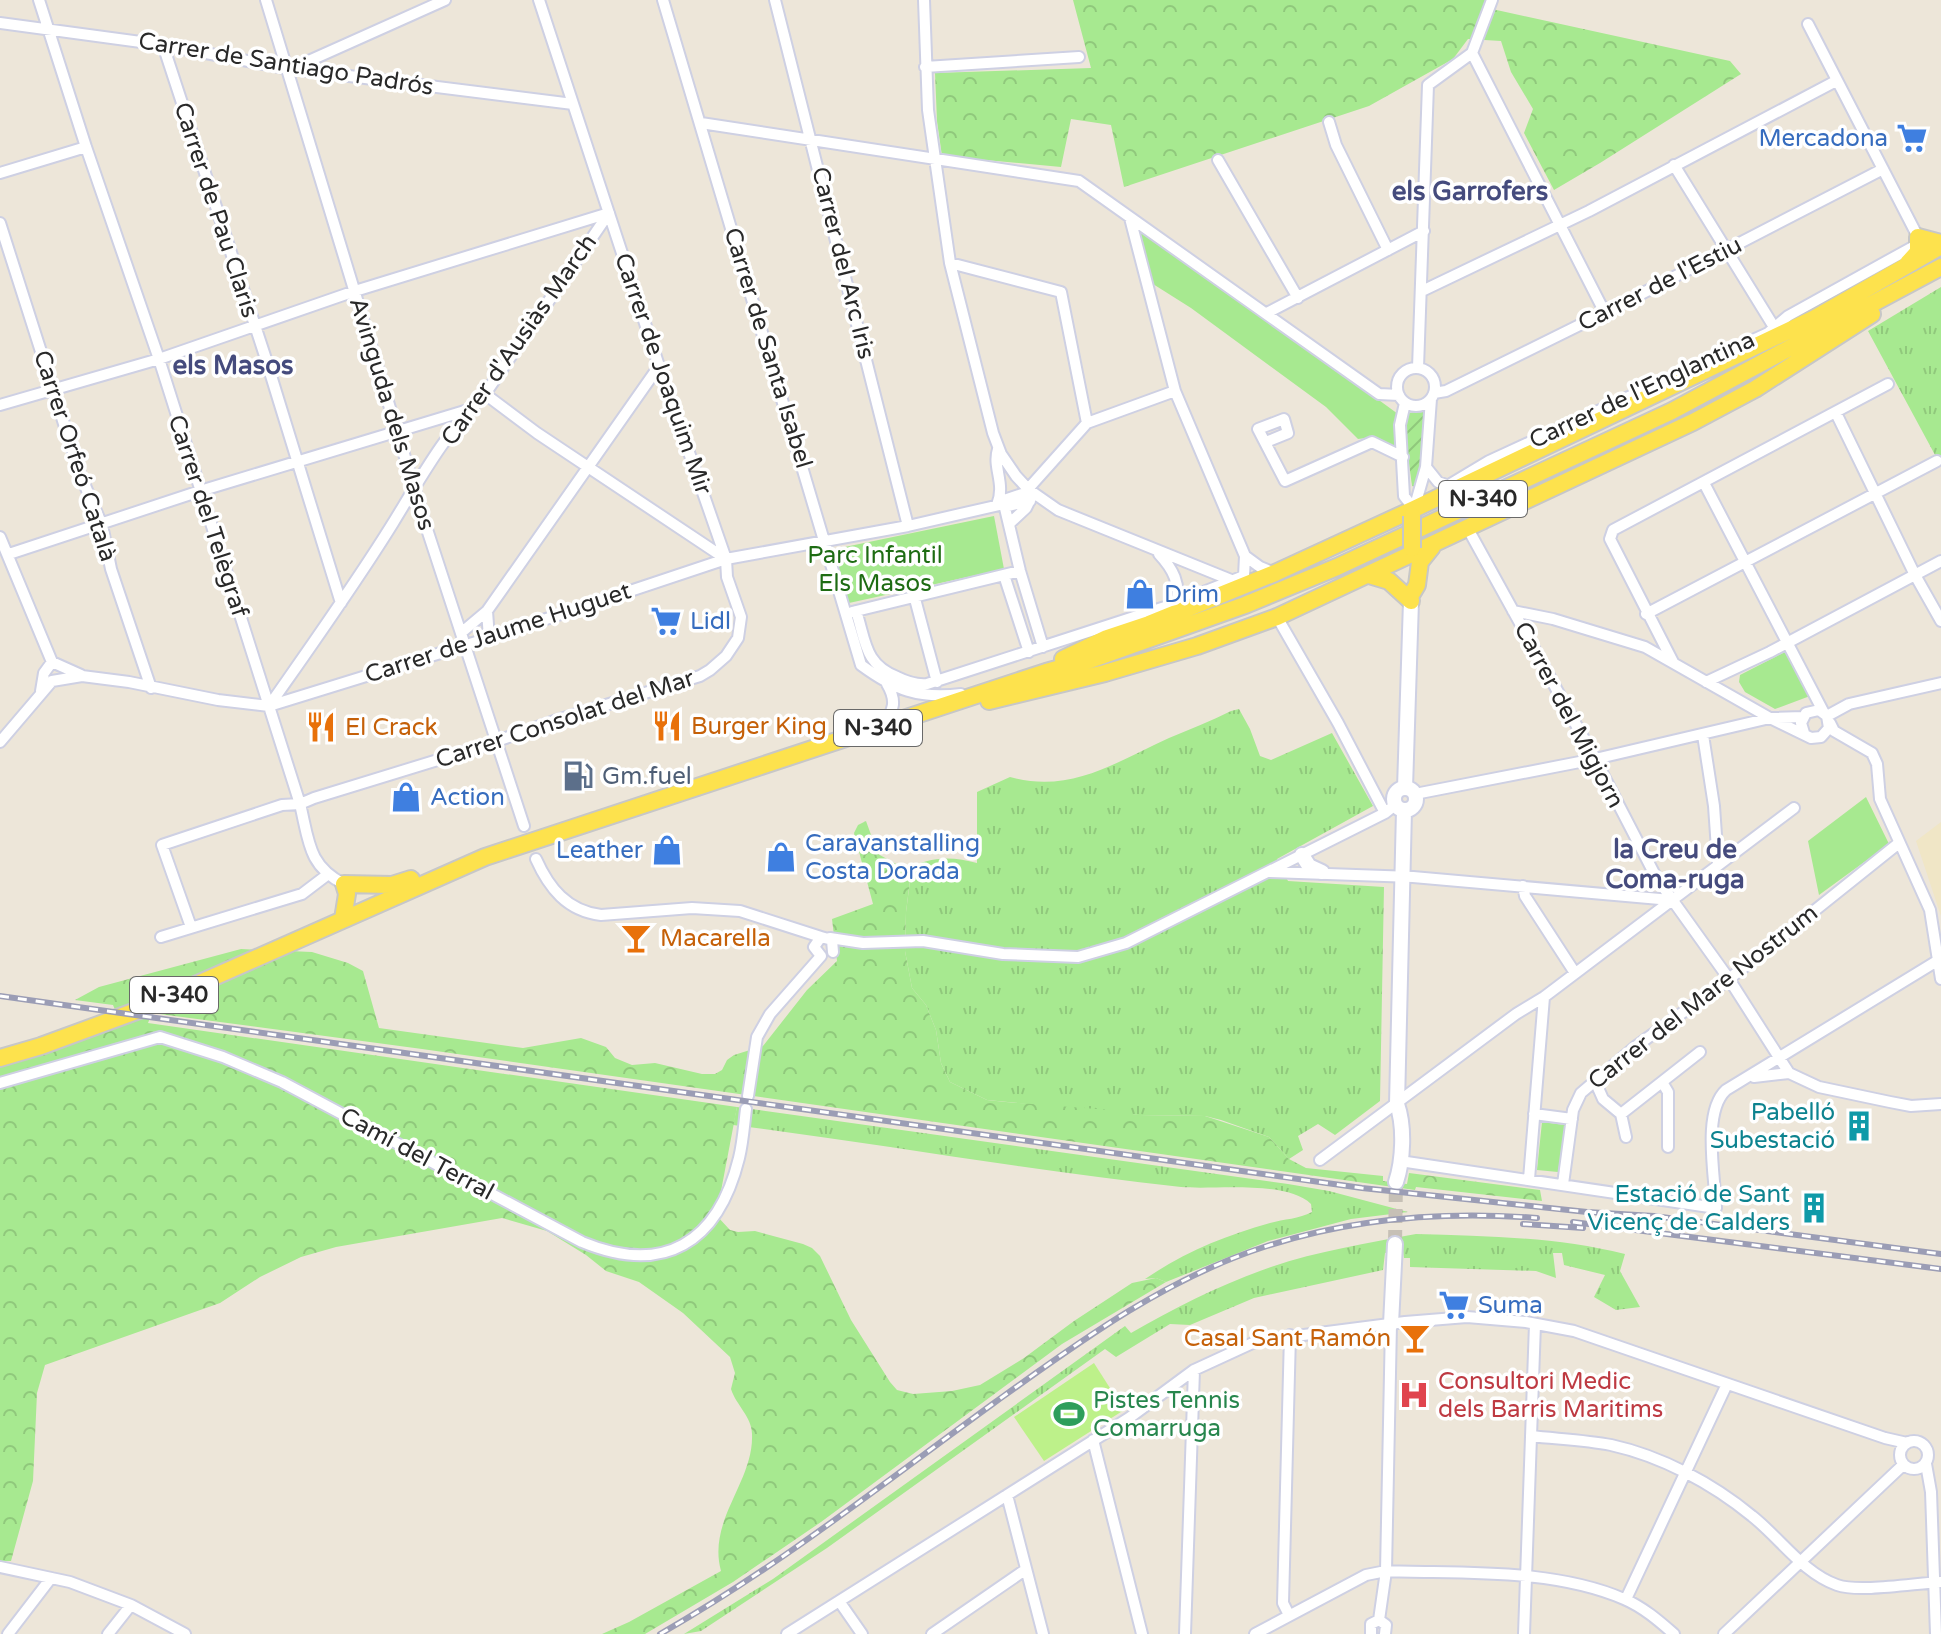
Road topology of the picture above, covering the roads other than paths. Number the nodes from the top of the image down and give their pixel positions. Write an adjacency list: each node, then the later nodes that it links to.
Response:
1 (39, 0): 12 (street, Carrer del Telègraf)
2 (266, 0): 17 (street, Avinguda dels Masos)
3 (445, 0): 9 (street)
4 (539, 0): 19 (street, Carrer de Joaquim Mir)
5 (663, 0): 21 (street, Carrer de Santa Isabel)
6 (775, 0): 22 (street, Carrer del Arc Iris)
7 (924, 0): 16 (street)
8 (1492, 0): 14 (street)
9 (432, 2): 17 (street)
10 (0, 23): 12 (street, Carrer de Santiago Padrós)
11 (1808, 24): 18 (street)
12 (48, 30): 13 (street, Carrer de Santiago Padrós); 23 (street, Carrer del Telègraf)
13 (163, 45): 17 (street, Carrer de Santiago Padrós); 48 (street, Carrer de Pau Claris)
14 (1472, 53): 32 (street); 33 (street)
15 (1079, 57): 16 (street)
16 (925, 67): 24 (street)
17 (288, 69): 19 (street, Carrer de Santiago Padrós); 42 (street, Avinguda dels Masos)
18 (1836, 81): 26 (street); 27 (street)
19 (573, 104): 29 (street, Carrer de Joaquim Mir)
20 (1329, 122): 36 (street)
21 (701, 123): 22 (street); 86 (street, Carrer de Santa Isabel)
22 (813, 142): 24 (street); 82 (street, Carrer del Arc Iris)
23 (86, 147): 28 (street); 50 (street, Carrer del Telègraf)
24 (936, 158): 30 (street); 38 (street)
25 (1218, 160): 44 (street)
26 (1674, 165): 32 (street); 37 (street)
27 (1883, 169): 34 (street); 37 (street, Carrer de l'Estiu)
28 (0, 173)
29 (609, 213): 42 (street); 51 (street, Carrer de Joaquim Mir); 56 (street, Carrer d'Ausiàs March)
30 (1130, 218): 45 (street); 55 (street)
31 (0, 223): 54 (street, Carrer Orfeó Català)
32 (1559, 226): 43 (street); 46 (street)
33 (1424, 231): 36 (street); 43 (street)
34 (1918, 240): 35 (main road); 40 (main road); 49 (street, Carrer de l'Englantina)
35 (1941, 245): 40 (main road)
36 (1388, 250): 44 (street)
37 (1727, 250): 46 (street, Carrer de l'Estiu); 49 (street)
38 (950, 263): 62 (street); 65 (street)
39 (1941, 267): 41 (main road, N-340)
40 (1898, 271): 47 (main road)
41 (1904, 289): 83 (main road); 122 (main road, N-340)
42 (355, 291): 48 (street); 63 (street, Avinguda dels Masos)
43 (1422, 291): 52 (street)
44 (1298, 298): 45 (street)
45 (1267, 313): 58 (street)
46 (1605, 313): 57 (street, Carrer de l'Estiu)
47 (1815, 318): 49 (street); 72 (main road)
48 (254, 326): 50 (street); 68 (street, Carrer de Pau Claris)
49 (1774, 327): 72 (street, Carrer de l'Englantina)
50 (159, 359): 54 (street); 74 (street, Carrer del Telègraf)
51 (659, 366): 69 (street); 79 (street, Carrer de Joaquim Mir)
52 (1418, 368): 57 (street); 58 (street)
53 (1888, 384): 61 (street)
54 (55, 389): 59 (street); 81 (street, Carrer Orfeó Català)
55 (1175, 391): 62 (street); 91 (street)
56 (485, 394): 60 (street, Carrer d'Ausiàs March); 69 (street)
57 (1433, 396): 58 (street); 70 (street)
58 (1402, 399): 66 (street)
59 (0, 405)
60 (468, 410): 63 (street); 73 (street, Carrer d'Ausiàs March)
61 (1836, 413): 71 (street); 76 (street)
62 (1087, 423): 75 (street)
63 (397, 433): 68 (street); 73 (street, Avinguda dels Masos)
64 (1266, 442): 66 (street)
65 (999, 448): 75 (street); 77 (street)
66 (1403, 457): 78 (street)
67 (1937, 461): 76 (street)
68 (297, 462): 74 (street); 104 (street, Carrer de Pau Claris)
69 (587, 467): 85 (street); 106 (street)
70 (1426, 467): 72 (street); 78 (street)
71 (1704, 483): 94 (street); 109 (street)
72 (1452, 487): 78 (main road)
73 (414, 488): 104 (street, Carrer d'Ausiàs March); 113 (street, Avinguda dels Masos)
74 (200, 491): 81 (street); 132 (street, Carrer del Telègraf)
75 (1030, 494): 77 (street, Carrer de Jaume Huguet); 80 (street); 89 (street)
76 (1876, 494): 94 (street); 99 (street)
77 (1000, 504): 80 (street); 82 (street, Carrer de Jaume Huguet)
78 (1413, 512): 88 (main road, bridge); 96 (main road)
79 (712, 520): 85 (street, Carrer de Joaquim Mir); 92 (street, Carrer de Joaquim Mir)
80 (1010, 523): 95 (street)
81 (102, 525): 90 (street); 128 (street, Carrer Orfeó Català)
82 (908, 526): 86 (street, Carrer de Jaume Huguet)
83 (1468, 529): 87 (main road); 107 (street, Carrer del Migjorn)
84 (0, 537): 90 (street)
85 (693, 537): 92 (street)
86 (825, 541): 92 (street, Carrer de Jaume Huguet); 108 (street, Carrer de Santa Isabel)
87 (1435, 544): 88 (main road); 103 (main road)
88 (1412, 552): 98 (main road); 103 (main road)
89 (1158, 553): 100 (street); 105 (street)
90 (9, 554): 120 (street)
91 (1245, 556): 96 (street); 101 (street)
92 (726, 559): 114 (street, Carrer de Jaume Huguet); 139 (street, Carrer Consolat del Mar)
93 (1941, 561): 99 (street)
94 (1745, 562): 109 (street); 116 (street)
95 (1020, 571): 97 (street); 118 (street)
96 (1275, 573): 101 (main road)
97 (1004, 575): 102 (street); 119 (street)
98 (1369, 575): 103 (main road); 110 (main road)
99 (1915, 575): 111 (street); 116 (street)
100 (1231, 580): 101 (street); 105 (street)
101 (1247, 580): 105 (main road)
102 (914, 595): 108 (street); 124 (street)
103 (1411, 598): 142 (street)
104 (341, 603): 132 (street, Carrer d'Ausiàs March)
105 (1175, 607): 118 (street); 122 (main road)
106 (487, 611): 113 (street); 114 (street)
107 (1513, 611): 115 (street); 141 (street, Carrer del Migjorn)
108 (851, 612): 124 (street); 127 (street, Carrer de Santa Isabel)
109 (1646, 614): 112 (street)
110 (1277, 617): 131 (main road); 145 (street)
111 (1941, 621)
112 (1654, 628): 115 (street); 121 (street)
113 (462, 632): 117 (street, Avinguda dels Masos)
114 (489, 638): 117 (street, Carrer de Jaume Huguet)
115 (1633, 642): 121 (street)
116 (1788, 642): 125 (street); 130 (street)
117 (465, 645): 132 (street, Carrer de Jaume Huguet); 139 (street, Avinguda dels Masos)
118 (1043, 647): 119 (street)
119 (1029, 652): 124 (street)
120 (52, 662): 123 (street); 129 (street)
121 (1673, 662): 125 (street)
122 (1046, 672): 131 (main road, N-340)
123 (82, 676): 128 (street); 129 (street)
124 (937, 682)
125 (1706, 682): 134 (street)
126 (1941, 683): 135 (street)
127 (887, 684): 131 (street, Carrer de Santa Isabel); 136 (street)
128 (151, 688): 132 (street)
129 (40, 693): 140 (street)
130 (1816, 696): 133 (street); 135 (street)
131 (969, 698): 136 (main road, N-340)
132 (269, 706): 143 (street, Carrer del Telègraf)
133 (1807, 714): 134 (street); 135 (street); 137 (street)
134 (1770, 718): 137 (street); 138 (street)
135 (1827, 718): 137 (street); 147 (street)
136 (883, 726): 154 (main road, N-340)
137 (1804, 733)
138 (1703, 735): 141 (street); 150 (street)
139 (496, 741): 143 (street, Carrer Consolat del Mar); 146 (street, Avinguda dels Masos)
140 (0, 742)
141 (1595, 759): 142 (street); 158 (street, Carrer del Migjorn)
142 (1410, 791): 145 (street)
143 (300, 804): 153 (street, Carrer del Telègraf); 160 (street, Carrer Consolat del Mar)
144 (1794, 808): 150 (street)
145 (1395, 809): 148 (street); 155 (street)
146 (524, 826)
147 (1899, 843): 165 (street); 168 (street, Carrer del Mare Nostrum)
148 (1302, 855): 151 (street); 152 (street)
149 (536, 859): 162 (street)
150 (1718, 864): 158 (street)
151 (1265, 872): 152 (street); 163 (street)
152 (1322, 872): 155 (street)
153 (327, 875): 156 (street); 160 (street)
154 (436, 877): 156 (main road); 159 (main road, N-340)
155 (1403, 877): 157 (street); 184 (street)
156 (344, 884): 159 (main road)
157 (1523, 886): 158 (street); 167 (street)
158 (1671, 900): 167 (street); 168 (street, Carrer del Migjorn)
159 (343, 919): 172 (main road, N-340)
160 (191, 927): 161 (street)
161 (161, 937)
162 (822, 939): 163 (street); 164 (street); 166 (street)
163 (863, 943): 164 (street)
164 (833, 952): 166 (street)
165 (1939, 953): 169 (street); 173 (street)
166 (821, 956): 180 (street)
167 (1575, 973): 170 (street)
168 (1729, 979): 173 (street, Carrer del Migjorn); 176 (street, Carrer del Mare Nostrum)
169 (1941, 979)
170 (1544, 997): 184 (street); 185 (street)
171 (1700, 1052): 177 (street)
172 (0, 1058)
173 (1779, 1059): 174 (street, Carrer del Migjorn); 175 (street)
174 (1789, 1073): 175 (street); 182 (street)
175 (1744, 1079): 193 (street)
176 (1595, 1081): 179 (street, Carrer del Mare Nostrum); 181 (street)
177 (1662, 1082): 186 (street); 189 (street)
178 (0, 1083): 183 (street, Camí del Terral)
179 (1581, 1093): 181 (street); 187 (street, Carrer del Mare Nostrum)
180 (748, 1096)
181 (1603, 1099): 186 (street)
182 (1941, 1104)
183 (746, 1109)
184 (1395, 1111): 190 (street); 191 (street); 191 (street)
185 (1534, 1114): 187 (street); 192 (street)
186 (1621, 1114): 188 (street)
187 (1572, 1119): 193 (street, Carrer del Mare Nostrum)
188 (1626, 1137)
189 (1668, 1147)
190 (1320, 1160)
191 (1400, 1161): 192 (street)
192 (1529, 1179): 193 (street)
193 (1563, 1184)
194 (1395, 1244): 195 (street)
195 (1391, 1324): 196 (street); 197 (street); 212 (street)
196 (1535, 1324): 199 (street); 200 (street)
197 (1290, 1335): 198 (street); 219 (street)
198 (1194, 1370): 201 (street); 229 (street)
199 (1727, 1384): 202 (street); 207 (street)
200 (1531, 1436): 207 (street); 213 (street)
201 (1093, 1440): 208 (street); 228 (street)
202 (1907, 1443): 204 (street); 206 (street)
203 (1940, 1444): 204 (street)
204 (1927, 1449): 205 (street)
205 (1926, 1464): 206 (street); 215 (street)
206 (1903, 1465): 209 (street)
207 (1685, 1472): 209 (street); 216 (street)
208 (1007, 1495): 211 (street); 217 (street)
209 (1802, 1562): 215 (street); 235 (street)
210 (0, 1567): 214 (street)
211 (1025, 1570): 226 (street); 227 (street)
212 (1386, 1571): 213 (street); 219 (street); 220 (street)
213 (1526, 1577): 216 (street); 233 (street)
214 (51, 1578): 218 (street); 221 (street)
215 (1938, 1582): 236 (street)
216 (1626, 1599): 234 (street)
217 (839, 1601): 224 (street); 225 (street)
218 (131, 1605): 222 (street); 223 (street)
219 (1289, 1615): 230 (street)
220 (1379, 1620): 231 (street); 232 (street)
221 (8, 1634)
222 (108, 1634)
223 (185, 1634)
224 (787, 1634)
225 (862, 1634)
226 (932, 1634)
227 (1043, 1634)
228 (1142, 1634)
229 (1185, 1634)
230 (1255, 1634)
231 (1371, 1634)
232 (1385, 1634)
233 (1524, 1634)
234 (1674, 1634)
235 (1724, 1634)
236 (1936, 1634)

